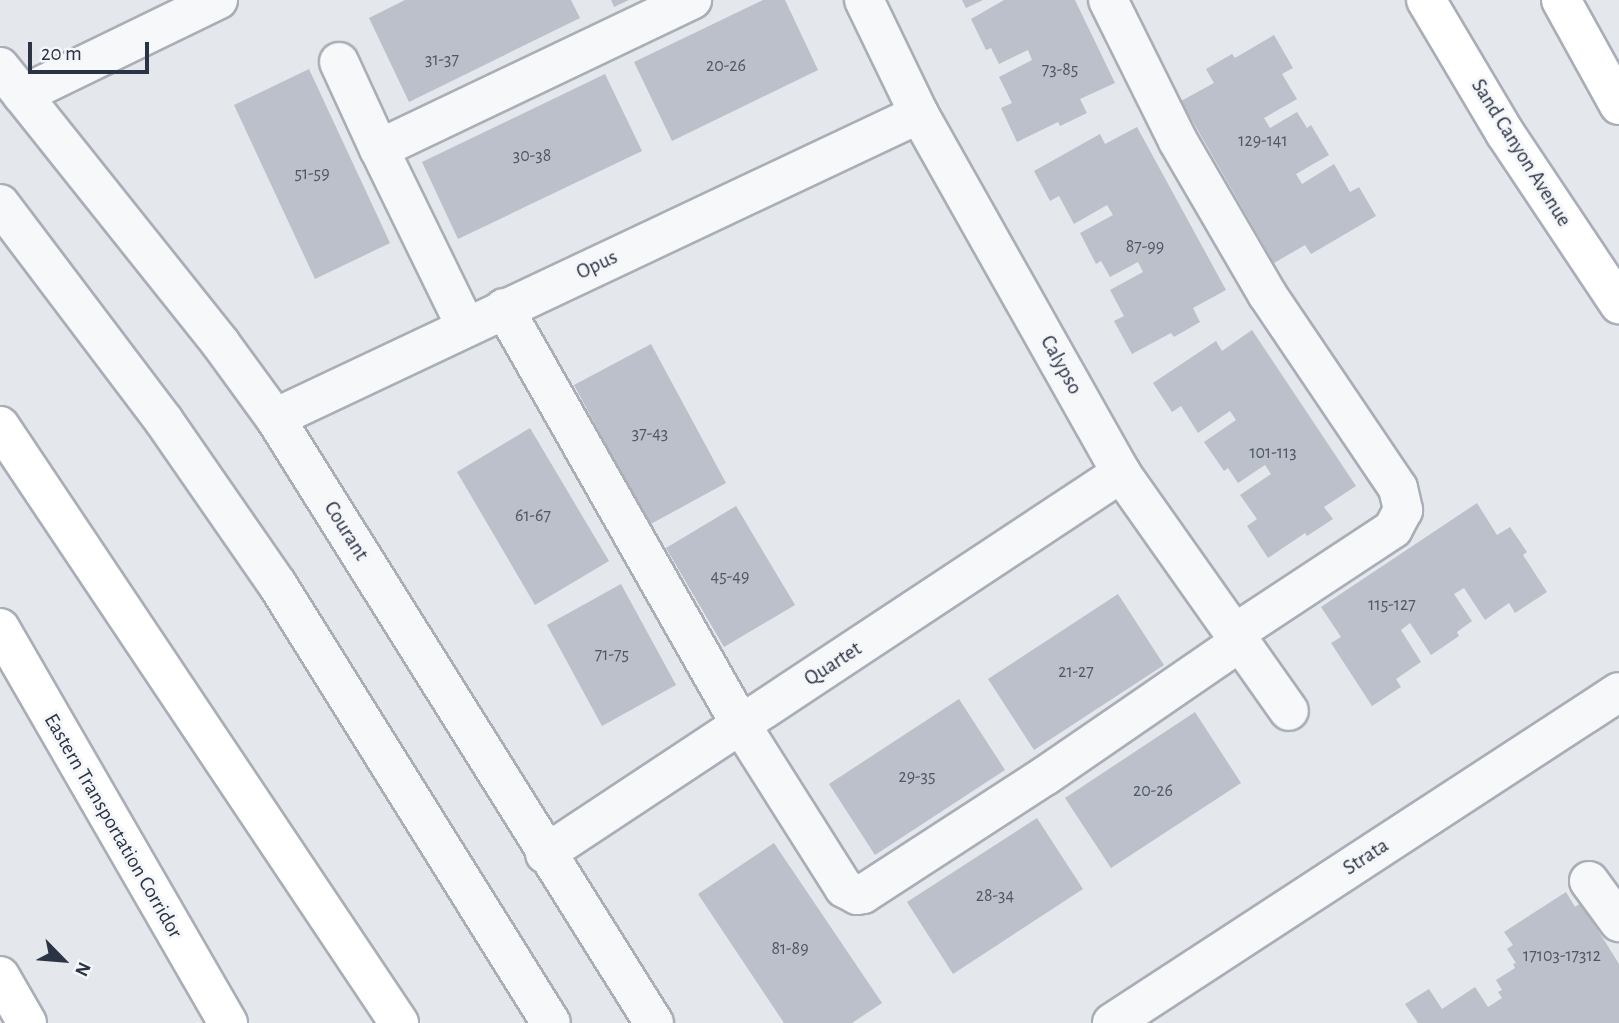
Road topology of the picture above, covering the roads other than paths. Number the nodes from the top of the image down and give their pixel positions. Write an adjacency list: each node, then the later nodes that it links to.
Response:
1 (216, 0): 8 (street)
2 (692, 0): 11 (street)
3 (864, 0): 10 (street, Calypso)
4 (1108, 0): 20 (street)
5 (1426, 0): 13 (main road, Sand Canyon Avenue)
6 (1561, 0): 9 (main road)
7 (339, 62): 11 (street)
8 (11, 81): 16 (street, Courant)
9 (1619, 105)
10 (919, 114): 14 (street, Opus); 18 (street, Calypso)
11 (379, 149): 15 (street)
12 (0, 204): 31 (street)
13 (1619, 304)
14 (504, 308): 15 (street, Opus); 23 (street)
15 (466, 327): 16 (street, Opus)
16 (275, 418): 24 (street, Courant)
17 (0, 426): 30 (main road)
18 (1121, 473): 20 (street, Calypso); 23 (street, Quartet)
19 (0, 628): 29 (main road, Eastern Transportation Corridor)
20 (1237, 638): 22 (street, Calypso); 23 (street)
21 (1619, 692): 33 (street, Strata)
22 (1289, 711)
23 (741, 725): 24 (street, Quartet)
24 (545, 854): 32 (street, Courant)
25 (1589, 881): 26 (street)
26 (1619, 922)
27 (0, 976): 28 (main road)
28 (27, 1023)
29 (228, 1023)
30 (399, 1023)
31 (551, 1023)
32 (654, 1023)
33 (1112, 1023)

